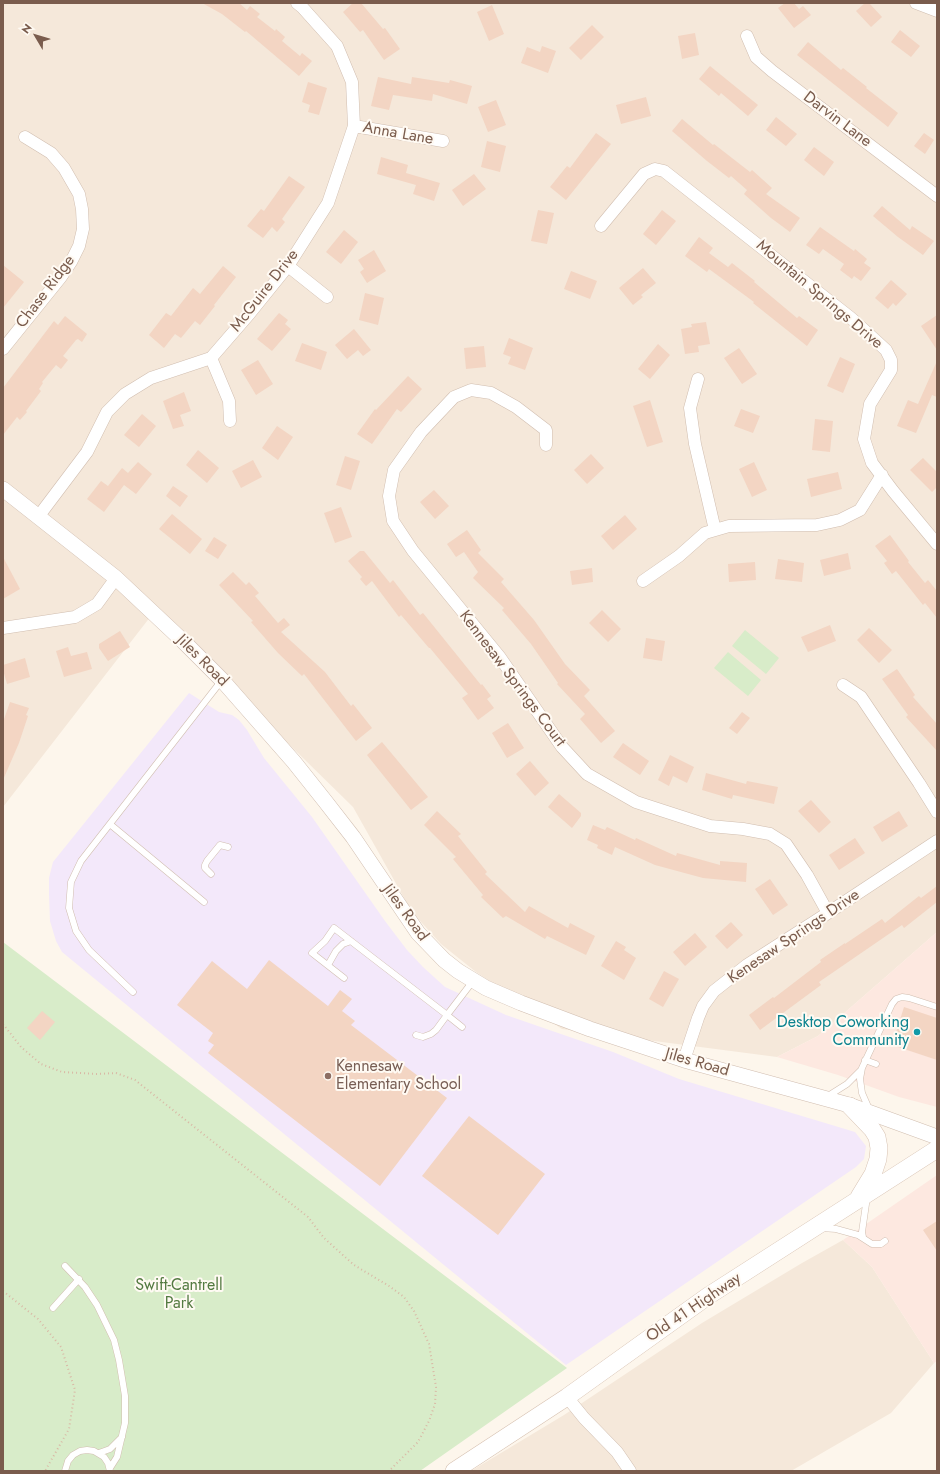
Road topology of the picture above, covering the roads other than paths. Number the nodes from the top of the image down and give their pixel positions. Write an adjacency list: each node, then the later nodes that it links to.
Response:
1 (297, 3): 5 (street, McGuire Drive)
2 (916, 3): 3 (street)
3 (937, 11)
4 (747, 36): 8 (street, Darvin Lane)
5 (354, 126): 7 (street, Anna Lane); 10 (street, McGuire Drive)
6 (25, 137): 12 (street, Chase Ridge)
7 (443, 141)
8 (937, 196)
9 (601, 226): 17 (street, Mountain Springs Drive)
10 (288, 266): 11 (street); 13 (street, McGuire Drive)
11 (326, 297)
12 (3, 349)
13 (211, 358): 15 (street); 19 (street)
14 (698, 379): 20 (street)
15 (230, 421)
16 (546, 445): 33 (street, Kennesaw Springs Court)
17 (882, 475): 20 (street); 21 (street, Mountain Springs Drive)
18 (3, 489): 19 (street, Jiles Road)
19 (38, 517): 22 (street, Jiles Road)
20 (714, 530): 23 (street)
21 (937, 544)
22 (116, 578): 24 (street); 25 (street, Jiles Road)
23 (643, 580)
24 (3, 628)
25 (222, 680): 28 (lane); 37 (street, Jiles Road)
26 (843, 684): 27 (street)
27 (937, 812)
28 (110, 825): 32 (lane); 38 (lane)
29 (937, 841): 33 (street, Kenesaw Springs Drive)
30 (228, 846): 31 (lane)
31 (211, 874)
32 (204, 902)
33 (828, 913): 43 (street, Kenesaw Springs Drive)
34 (350, 941): 35 (lane); 35 (lane); 40 (lane)
35 (328, 965): 36 (lane)
36 (344, 978)
37 (473, 981): 40 (lane); 43 (street, Jiles Road)
38 (133, 992)
39 (937, 1007): 44 (lane)
40 (447, 1015): 41 (lane); 42 (lane)
41 (462, 1027)
42 (416, 1035)
43 (684, 1060): 47 (street, Jiles Road)
44 (865, 1060): 45 (lane); 46 (lane)
45 (876, 1064)
46 (862, 1068): 47 (lane); 49 (lane)
47 (824, 1098): 48 (street, Jiles Road)
48 (850, 1106): 49 (street, Jiles Road); 52 (main road)
49 (870, 1113): 50 (street, Jiles Road)
50 (937, 1137)
51 (937, 1149): 52 (main road, Old 41 Highway)
52 (862, 1198): 53 (main road, Old 41 Highway); 54 (lane)
53 (815, 1228): 54 (lane); 59 (main road, Old 41 Highway)
54 (863, 1237): 55 (lane)
55 (885, 1242)
56 (65, 1266): 57 (lane)
57 (78, 1279): 58 (lane); 60 (lane)
58 (53, 1308)
59 (567, 1396): 63 (main road, Old 41 Highway); 65 (street)
60 (123, 1435): 61 (lane); 62 (lane)
61 (99, 1453): 62 (lane); 64 (lane)
62 (110, 1470)
63 (459, 1470)
64 (65, 1471)
65 (630, 1471)

